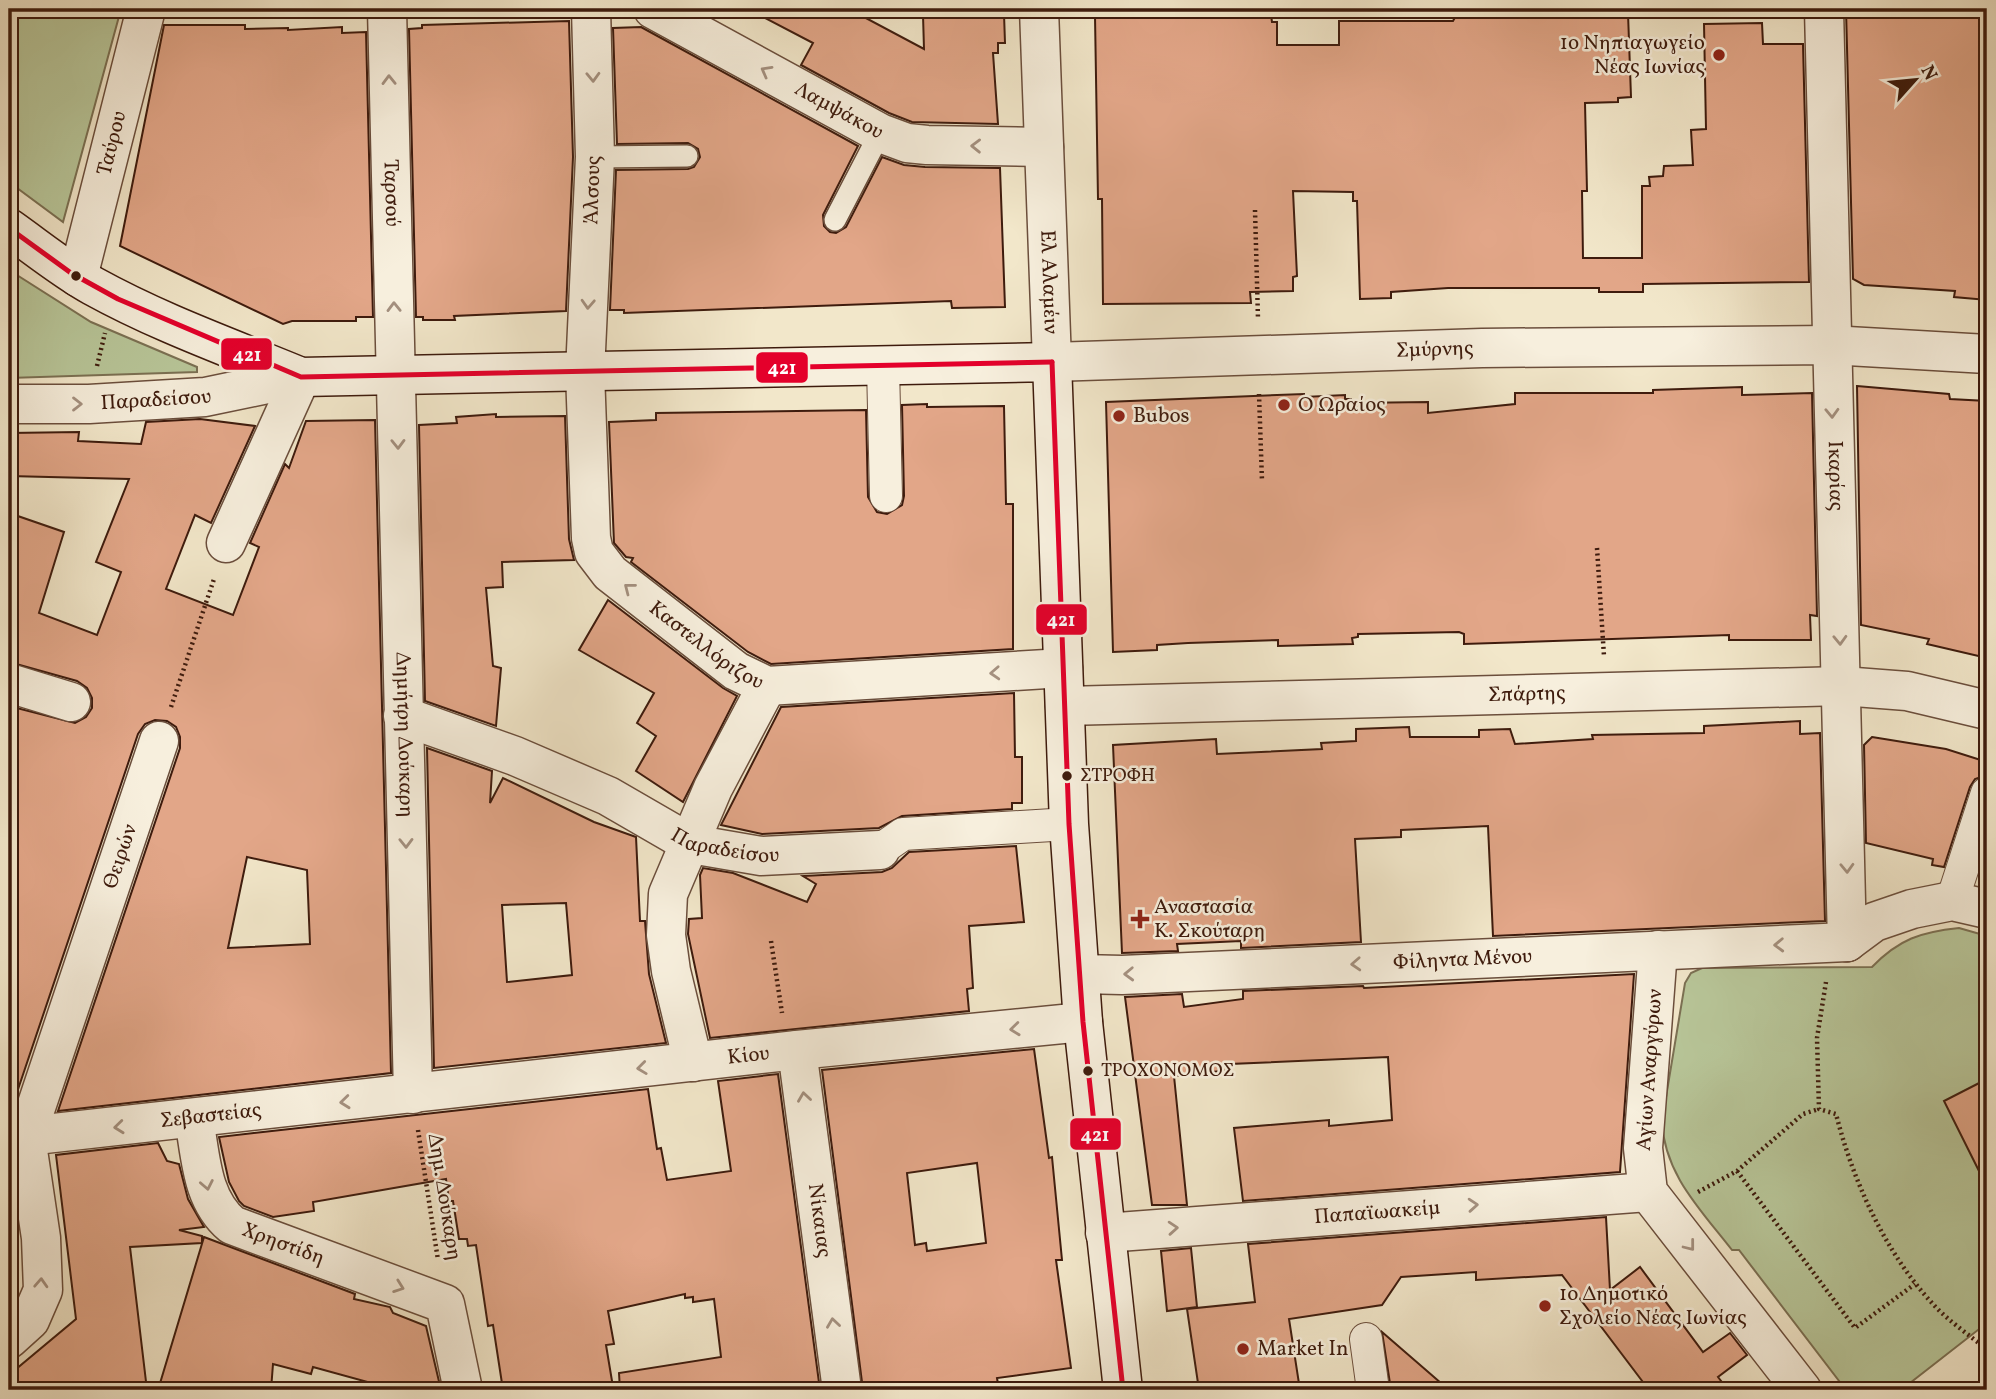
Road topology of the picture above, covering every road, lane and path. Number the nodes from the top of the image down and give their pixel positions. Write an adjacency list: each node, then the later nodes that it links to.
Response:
1 (146, 9): 14 (street, Ταύρου)
2 (387, 9): 22 (street, Ταρσού, one-way to 2)
3 (590, 9): 10 (street, Άλσους, one-way to 10)
4 (653, 9): 7 (street, Λαμψάκου, one-way to 4)
5 (1039, 9): 8 (street, Ελ Αλαμέιν)
6 (1824, 9): 17 (street, Ικαρίας)
7 (880, 133): 8 (street, Λαμψάκου, one-way to 7); 11 (lane)
8 (1044, 147): 19 (street, Ελ Αλαμέιν)
9 (687, 156): 10 (lane)
10 (595, 157): 21 (street, Άλσους, one-way to 21)
11 (835, 220)
12 (9, 228): 14 (street)
13 (9, 277): 16 (path)
14 (78, 277): 15 (street)
15 (113, 296): 23 (street); 25 (path)
16 (9, 345)
17 (1830, 345): 18 (street, Σμύρνης); 19 (street, Σμύρνης); 32 (street, Ικαρίας, one-way to 32)
18 (1987, 354)
19 (1052, 362): 20 (street, Σμύρνης); 29 (street, Ελ Αλαμέιν)
20 (883, 366): 21 (street, Σμύρνης); 26 (street)
21 (585, 372): 22 (street, Σμύρνης); 31 (street, Καστελλόριζου, one-way to 21)
22 (396, 376): 23 (street, Σμύρνης); 37 (street, Δημήτρη Δούκαρη, one-way to 37)
23 (301, 377): 25 (street, Παραδείσου); 27 (street)
24 (9, 404): 25 (street, Παραδείσου, one-way to 25)
25 (89, 404)
26 (886, 496)
27 (226, 544): 38 (path)
28 (1597, 548): 33 (path)
29 (1063, 668): 31 (street, Καστελλόριζου, one-way to 31); 35 (street, Ελ Αλαμέιν)
30 (9, 683): 34 (street)
31 (767, 686): 41 (street)
32 (1842, 686): 33 (street, Σπάρτης); 36 (street, Σπάρτης); 45 (street, Ικαρίας, one-way to 45)
33 (1607, 692): 35 (street, Σπάρτης)
34 (71, 702)
35 (1065, 706): 40 (street, Ελ Αλαμέιν)
36 (1987, 710)
37 (404, 716): 41 (street, Παραδείσου); 51 (street, Δημήτρη Δούκαρη, one-way to 51)
38 (159, 741): 54 (street, Θειρών)
39 (1987, 793): 43 (street)
40 (1069, 824): 42 (street, Παραδείσου); 47 (street, Ελ Αλαμέιν)
41 (691, 844): 42 (street, Παραδείσου); 50 (street)
42 (880, 850)
43 (1970, 905): 45 (street)
44 (771, 941): 49 (path)
45 (1847, 942): 46 (street, Φίληντα Μένου, one-way to 46); 52 (path)
46 (1658, 950): 47 (street, Φίληντα Μένου, one-way to 47); 56 (street, Αγίων Αναργύρων)
47 (1080, 974): 48 (street, Ελ Αλαμέιν)
48 (1083, 1022): 49 (street, Κίου, one-way to 49); 57 (street, Ελ Αλαμέιν)
49 (792, 1051): 50 (street, Κίου); 64 (street, Νίκαιας, one-way to 49)
50 (693, 1062): 51 (street, Κίου, one-way to 51)
51 (413, 1094): 53 (street, Σεβαστείας, one-way to 53); 59 (path, Δημ. Δούκαρη)
52 (1819, 1109): 55 (path); 58 (path)
53 (194, 1119): 54 (street, Σεβαστείας, one-way to 54); 59 (street, Χρηστίδη, one-way to 59)
54 (17, 1138): 60 (street, Θειρών, one-way to 54)
55 (1737, 1171): 56 (path); 58 (path)
56 (1656, 1201): 57 (street, Παπαϊωακείμ, one-way to 56); 67 (street, one-way to 67)
57 (1105, 1233): 65 (street, Ελ Αλαμέιν)
58 (1915, 1283): 62 (path)
59 (445, 1304): 63 (street)
60 (9, 1339)
61 (1366, 1339): 66 (street)
62 (1985, 1348)
63 (463, 1390)
64 (842, 1390)
65 (1123, 1390)
66 (1373, 1390)
67 (1802, 1390)

